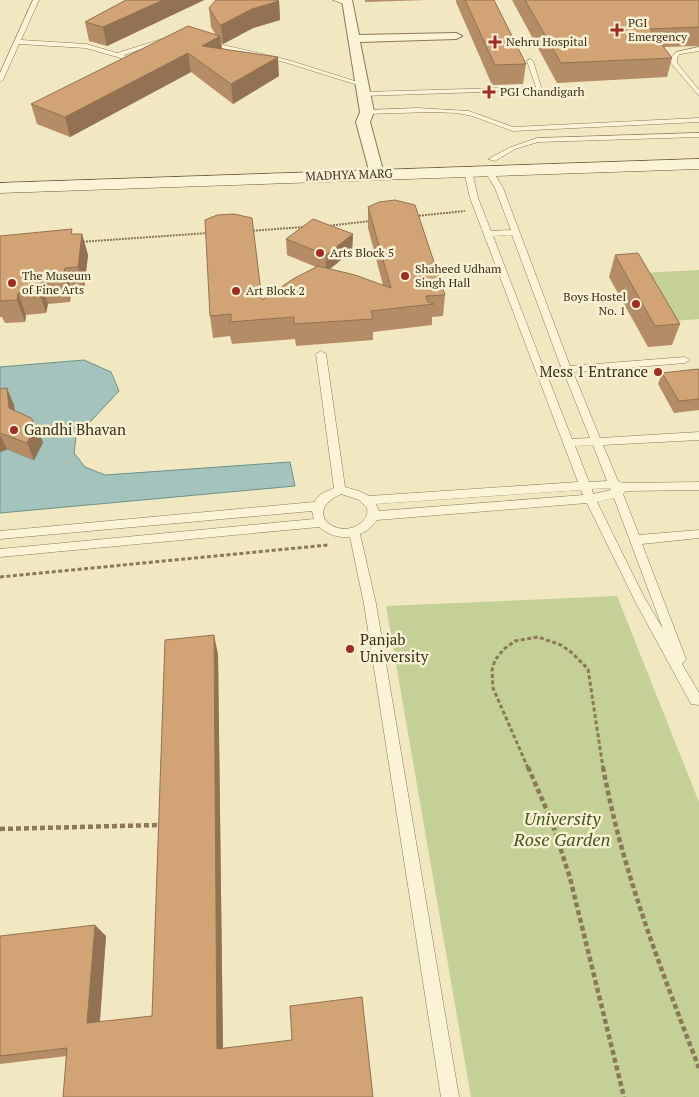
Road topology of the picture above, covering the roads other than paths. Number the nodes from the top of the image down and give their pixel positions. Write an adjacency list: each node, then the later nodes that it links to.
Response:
1 (36, 0): 8 (lane)
2 (343, 1): 5 (street)
3 (456, 36): 5 (street)
4 (175, 37): 11 (lane)
5 (353, 38): 16 (street)
6 (80, 40): 9 (lane)
7 (195, 41): 16 (lane)
8 (18, 42): 9 (lane); 14 (lane)
9 (72, 45): 11 (lane)
10 (699, 49): 15 (lane)
11 (118, 55): 12 (lane)
12 (126, 58)
13 (530, 61): 16 (lane)
14 (0, 80)
15 (699, 94)
16 (364, 98): 17 (lane); 18 (lane); 19 (street); 22 (street)
17 (498, 98)
18 (699, 120)
19 (380, 129)
20 (699, 135): 24 (lane)
21 (699, 153): 24 (main road, MADHYA MARG)
22 (382, 164): 24 (main road, MADHYA MARG); 25 (main road, MADHYA MARG); 26 (main road, MADHYA MARG); 27 (main road, MADHYA MARG)
23 (699, 164): 24 (main road, MADHYA MARG)
24 (490, 165): 25 (main road, MADHYA MARG); 28 (lane)
25 (468, 171): 29 (lane)
26 (0, 176)
27 (0, 188)
28 (515, 232): 29 (lane); 32 (lane)
29 (487, 234): 33 (lane)
30 (320, 354): 40 (lane)
31 (685, 360): 32 (lane)
32 (567, 370): 33 (lane); 35 (lane)
33 (540, 372): 36 (lane)
34 (699, 436): 35 (lane)
35 (597, 441): 36 (lane); 39 (lane)
36 (567, 443): 37 (lane)
37 (584, 486): 39 (lane); 41 (lane); 42 (lane)
38 (699, 486): 39 (lane)
39 (618, 488): 41 (lane); 49 (lane)
40 (340, 490): 42 (lane); 43 (lane)
41 (590, 499): 44 (lane); 51 (lane)
42 (369, 500): 44 (lane)
43 (317, 506): 45 (lane); 47 (lane)
44 (372, 516): 48 (lane)
45 (320, 523): 48 (lane); 50 (lane)
46 (699, 534): 49 (lane)
47 (0, 536)
48 (356, 538): 52 (lane)
49 (634, 540): 51 (lane)
50 (0, 553)
51 (698, 704)
52 (450, 1097)

